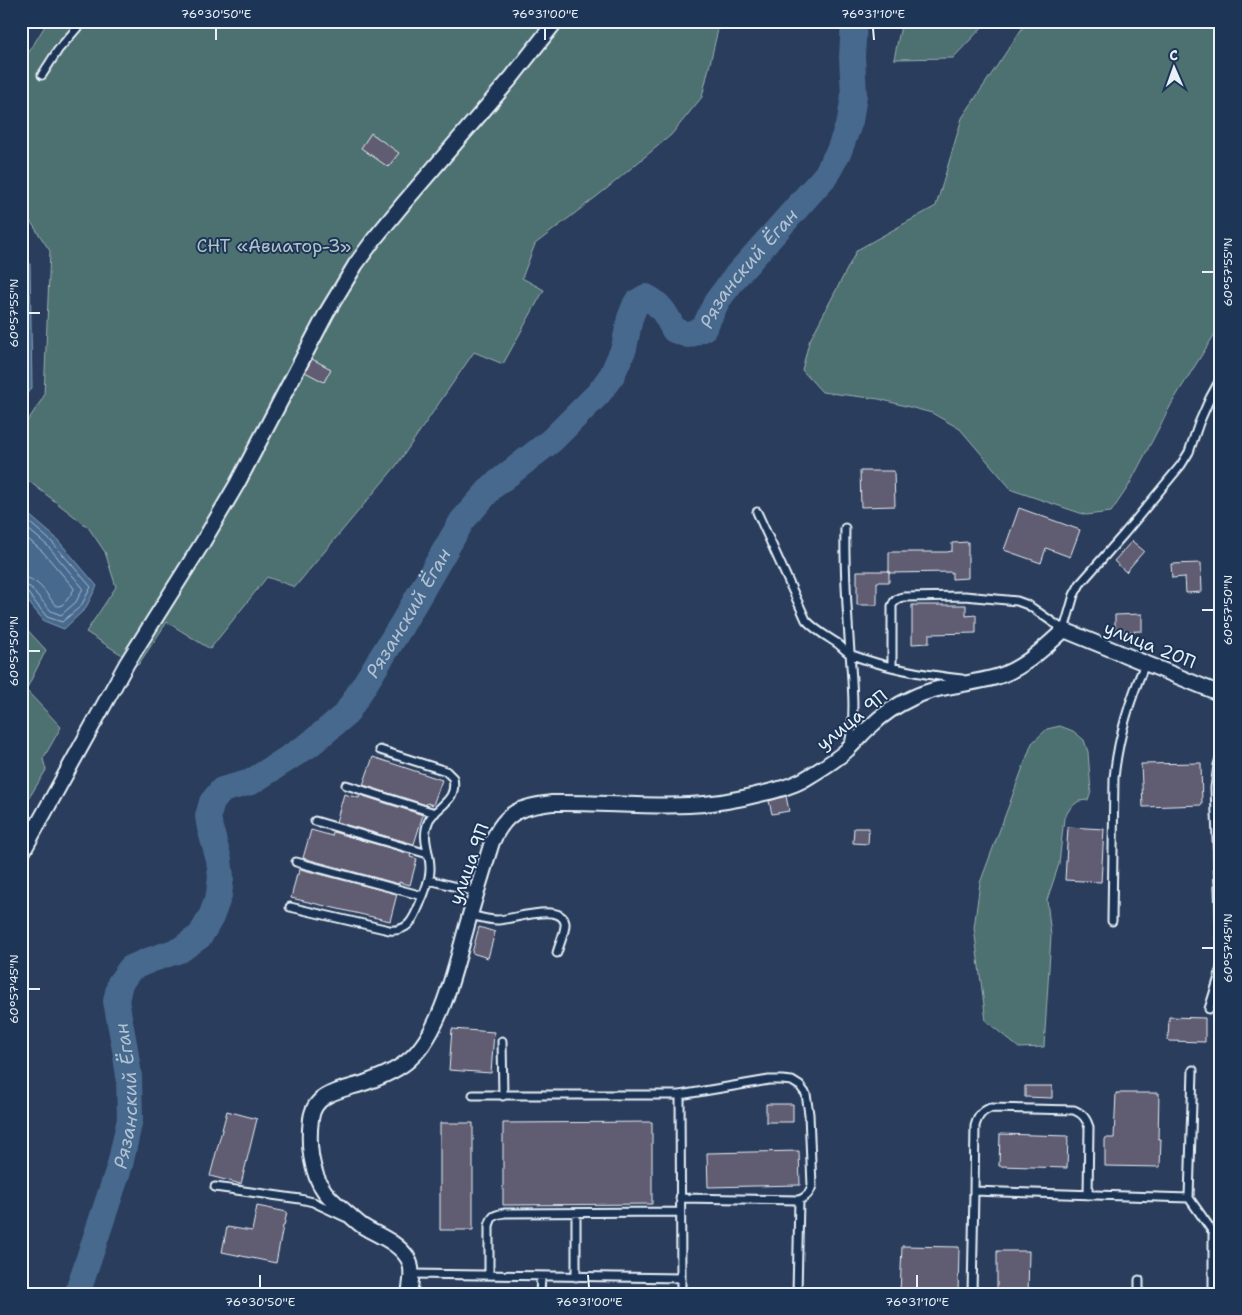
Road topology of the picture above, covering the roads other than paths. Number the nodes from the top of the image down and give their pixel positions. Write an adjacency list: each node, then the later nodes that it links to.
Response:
1 (83, 21): 3 (lane)
2 (556, 21): 20 (street)
3 (42, 75)
4 (1221, 378): 7 (lane)
5 (756, 512): 8 (lane)
6 (845, 528): 8 (lane)
7 (1064, 630): 9 (street, улица 20П); 10 (lane); 11 (street, улица 9П)
8 (850, 654): 10 (lane); 13 (lane)
9 (1146, 664): 12 (street, улица 20П); 29 (lane)
10 (892, 667): 11 (lane)
11 (978, 681): 13 (street, улица 9П)
12 (1221, 694)
13 (848, 749): 25 (street, улица 9П)
14 (380, 750): 17 (lane)
15 (1221, 755): 30 (lane)
16 (346, 785): 17 (lane)
17 (435, 814): 21 (lane)
18 (21, 818): 20 (lane)
19 (315, 821): 21 (lane)
20 (37, 827): 22 (street)
21 (428, 854): 24 (lane)
22 (21, 855)
23 (296, 862): 26 (lane)
24 (429, 880): 25 (lane); 26 (lane)
25 (477, 892): 28 (street, улица 9П)
26 (423, 896): 27 (lane)
27 (290, 907)
28 (470, 915): 31 (lane); 47 (street, улица 9П)
29 (1112, 921)
30 (1221, 938)
31 (557, 953)
32 (1221, 966): 33 (lane)
33 (1208, 1009)
34 (502, 1041): 38 (lane)
35 (1193, 1070): 43 (lane)
36 (473, 1095): 38 (lane)
37 (680, 1095): 38 (lane); 42 (lane); 44 (lane)
38 (503, 1096)
39 (215, 1187): 47 (lane)
40 (974, 1191): 41 (lane); 41 (lane); 59 (lane)
41 (1088, 1195): 43 (lane)
42 (680, 1198): 44 (lane); 45 (lane)
43 (1189, 1198): 48 (lane)
44 (799, 1200): 58 (lane)
45 (680, 1212): 46 (lane); 53 (lane)
46 (576, 1213): 50 (lane); 52 (lane)
47 (362, 1226): 49 (street, улица 9П)
48 (1217, 1234): 61 (lane)
49 (411, 1274): 50 (lane); 55 (street, улица 9П)
50 (489, 1275): 51 (lane)
51 (541, 1276): 52 (lane); 56 (lane)
52 (576, 1276): 53 (lane)
53 (681, 1278): 57 (lane)
54 (1139, 1280): 60 (lane)
55 (409, 1294)
56 (540, 1294)
57 (681, 1294)
58 (797, 1294)
59 (972, 1294)
60 (1139, 1294)
61 (1213, 1294)

